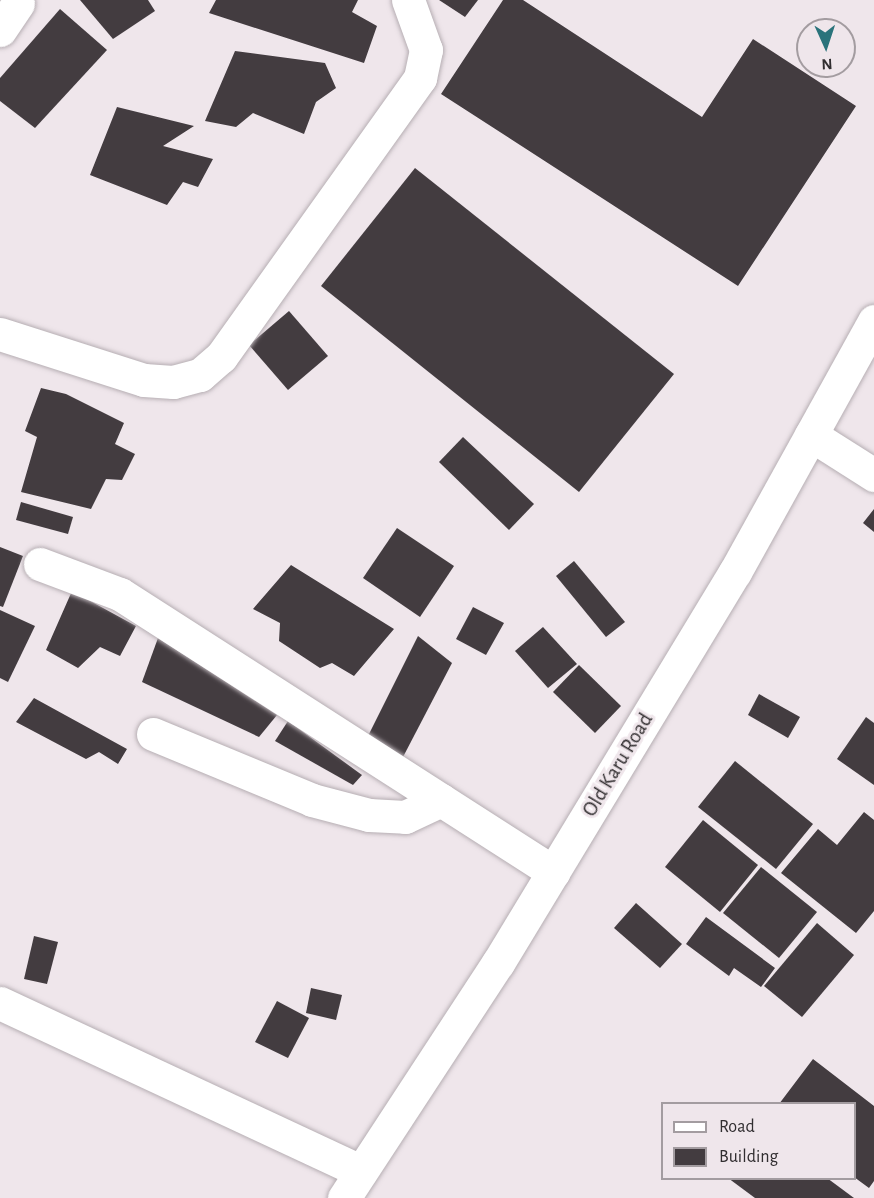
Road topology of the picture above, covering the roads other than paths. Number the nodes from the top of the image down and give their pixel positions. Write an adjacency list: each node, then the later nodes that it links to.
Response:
1 (408, 0): 5 (street)
2 (18, 3): 3 (street)
3 (0, 30)
4 (874, 321): 6 (street, Old Karu Road)
5 (0, 334)
6 (811, 435): 7 (street); 11 (street, Old Karu Road)
7 (874, 475)
8 (40, 564): 10 (street)
9 (153, 734): 10 (street)
10 (441, 800): 11 (street)
11 (553, 872): 13 (street, Old Karu Road)
12 (0, 1003): 13 (street)
13 (352, 1185)

